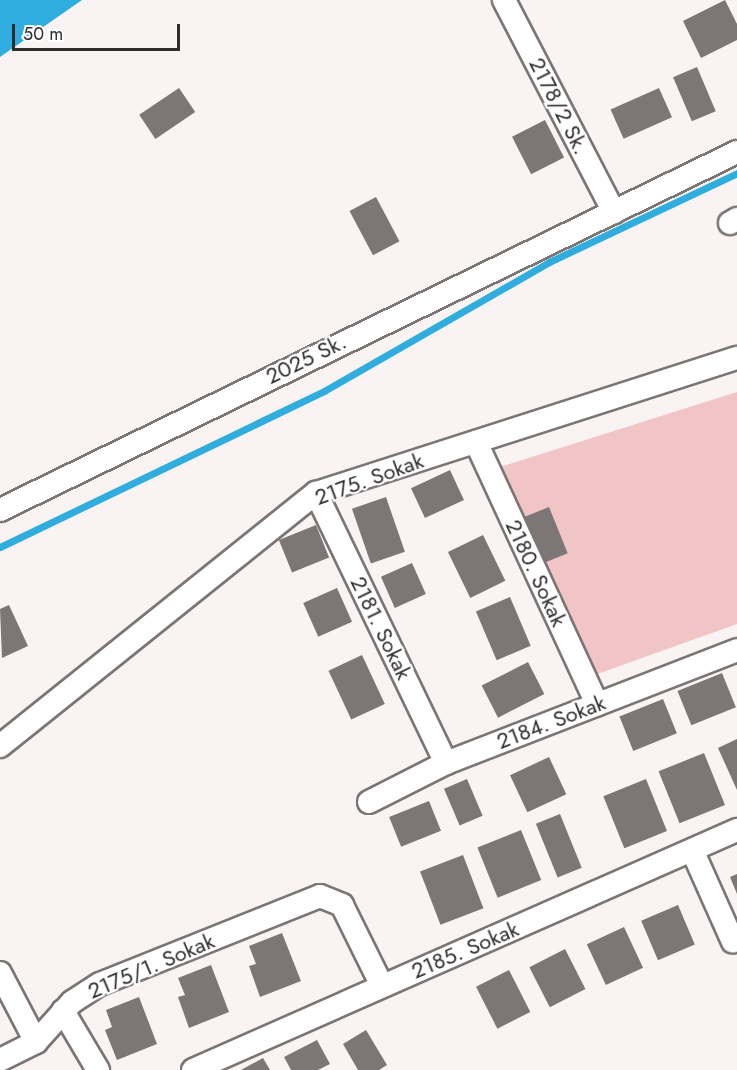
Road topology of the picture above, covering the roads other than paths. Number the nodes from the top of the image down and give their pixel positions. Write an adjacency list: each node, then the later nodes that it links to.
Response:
1 (504, 0): 3 (street, 2178/2 Sk.)
2 (737, 152): 3 (street, 2025 Sk.)
3 (614, 212): 7 (street, 2025 Sk.)
4 (737, 358): 5 (street, 2175. Sokak)
5 (476, 442): 6 (street, 2175. Sokak); 9 (street, 2180. Sokak)
6 (316, 493): 10 (street, 2175. Sokak); 11 (street, 2181. Sokak)
7 (0, 510)
8 (737, 650): 9 (street, 2184. Sokak)
9 (597, 704): 11 (street, 2184. Sokak)
10 (0, 746)
11 (446, 763): 12 (street, 2184. Sokak)
12 (369, 802)
13 (737, 830): 14 (street, 2185. Sokak)
14 (693, 852): 15 (street); 17 (street, 2185. Sokak)
15 (733, 942)
16 (0, 973): 19 (street)
17 (382, 986): 18 (street, 2175/1. Sokak); 22 (street, 2185. Sokak)
18 (63, 1011): 19 (street, 2175/1. Sokak); 21 (street)
19 (36, 1042): 20 (street)
20 (0, 1060)
21 (98, 1070)
22 (193, 1070)

